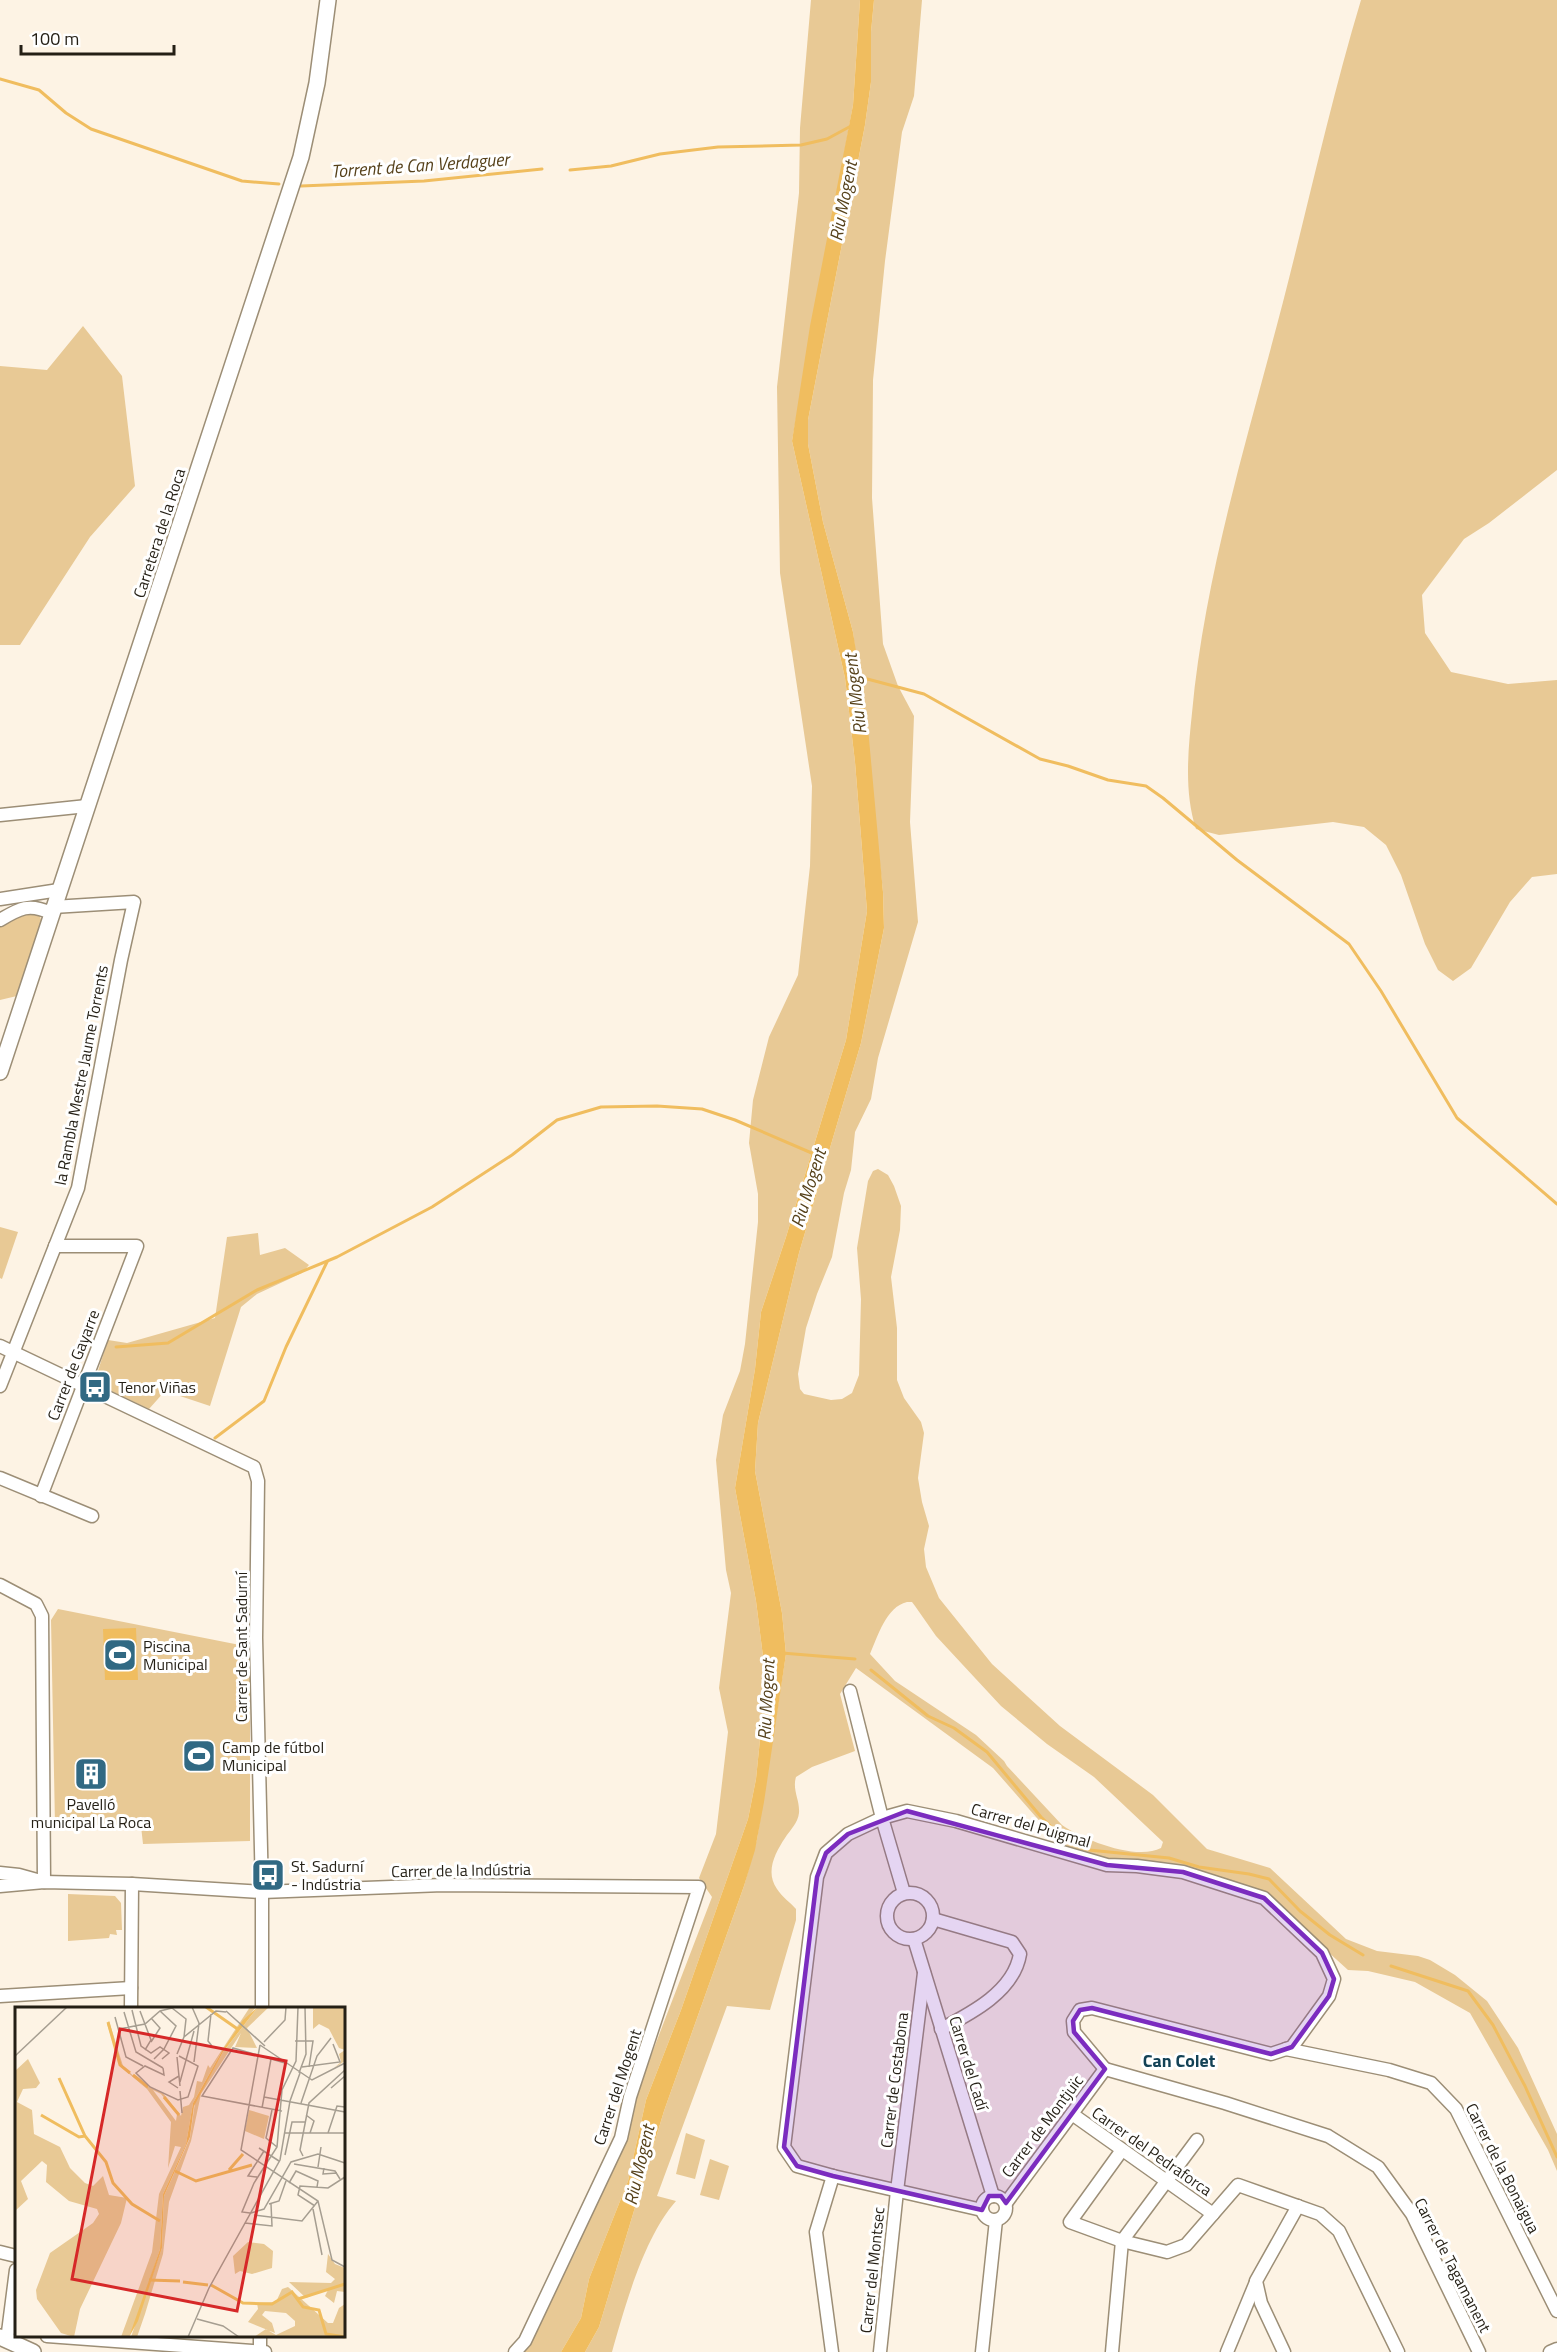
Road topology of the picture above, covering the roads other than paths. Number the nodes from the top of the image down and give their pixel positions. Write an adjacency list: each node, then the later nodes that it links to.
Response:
1 (328, 0): 2 (street, Carretera de la Roca)
2 (87, 806): 3 (street); 4 (street, Carretera de la Roca)
3 (0, 815)
4 (59, 890): 5 (street); 6 (street, Carretera de la Roca)
5 (2, 899): 7 (street)
6 (52, 910): 7 (street); 8 (street, Carretera de la Roca); 9 (street, la Rambla Mestre Jaume Torrents)
7 (4, 917)
8 (0, 1072)
9 (55, 1246): 11 (street, la Rambla Mestre Jaume Torrents); 13 (street, Carrer de Gayarre)
10 (0, 1346): 11 (street)
11 (13, 1353): 12 (street, la Rambla Mestre Jaume Torrents); 13 (street)
12 (0, 1386)
13 (83, 1386): 15 (street, Carrer de Gayarre); 25 (street, Carrer de Sant Sadurní)
14 (0, 1478): 15 (street)
15 (41, 1496): 16 (street)
16 (92, 1516)
17 (0, 1585): 21 (street)
18 (850, 1691): 19 (street)
19 (882, 1818): 26 (street); 35 (street, Carrer del Puigmal); 40 (street, Carrer del Puigmal)
20 (0, 1873): 21 (street, Carrer de la Indústria)
21 (44, 1882): 22 (street, Carrer de la Indústria); 23 (street, Carrer de la Indústria)
22 (132, 1884): 25 (street, Carrer de la Indústria); 30 (street)
23 (0, 1886)
24 (699, 1887): 25 (street, Carrer de la Indústria); 62 (street, Carrer del Mogent)
25 (262, 1892): 33 (street, Carrer de Sant Sadurní)
26 (904, 1893): 27 (street); 28 (street)
27 (933, 1919): 28 (street); 34 (street)
28 (914, 1939): 29 (street, Carrer del Cadí)
29 (924, 1973): 34 (street, Carrer del Cadí); 42 (street, Carrer de Costabona)
30 (131, 1988): 31 (street); 32 (street)
31 (0, 1996)
32 (132, 2007)
33 (262, 2007)
34 (941, 2029): 43 (street, Carrer del Cadí)
35 (1286, 2049): 36 (street); 54 (street, Carrer de la Bonaigua)
36 (1106, 2069): 37 (street, Carrer de Montjuïc); 70 (street, Carrer de Tagamanent)
37 (1072, 2114): 39 (street, Carrer del Pedraforca); 44 (street, Carrer de Montjuïc)
38 (1197, 2140): 41 (street)
39 (1122, 2150): 41 (street, Carrer del Pedraforca); 49 (street)
40 (833, 2176): 42 (street, Carrer del Puigmal); 63 (street)
41 (1166, 2182): 47 (street, Carrer del Pedraforca); 49 (street)
42 (897, 2191): 46 (street, Carrer del Puigmal); 64 (street, Carrer del Montsec)
43 (993, 2196): 44 (street); 46 (street)
44 (1006, 2203): 48 (street)
45 (1298, 2206): 47 (street); 53 (street); 69 (street)
46 (982, 2210): 48 (street)
47 (1213, 2214): 49 (street)
48 (996, 2220): 65 (street)
49 (1122, 2241): 66 (street)
50 (0, 2252): 51 (street)
51 (15, 2256)
52 (15, 2278): 55 (street)
53 (1256, 2281): 67 (street); 68 (street)
54 (1557, 2311)
55 (8, 2336): 60 (street)
56 (77, 2337): 58 (street)
57 (260, 2337): 61 (street)
58 (136, 2339): 61 (street)
59 (1557, 2349): 71 (street)
60 (33, 2352)
61 (262, 2352)
62 (516, 2352)
63 (832, 2352)
64 (880, 2352)
65 (982, 2352)
66 (1112, 2352)
67 (1227, 2352)
68 (1284, 2352)
69 (1398, 2352)
70 (1479, 2352)
71 (1550, 2352)

